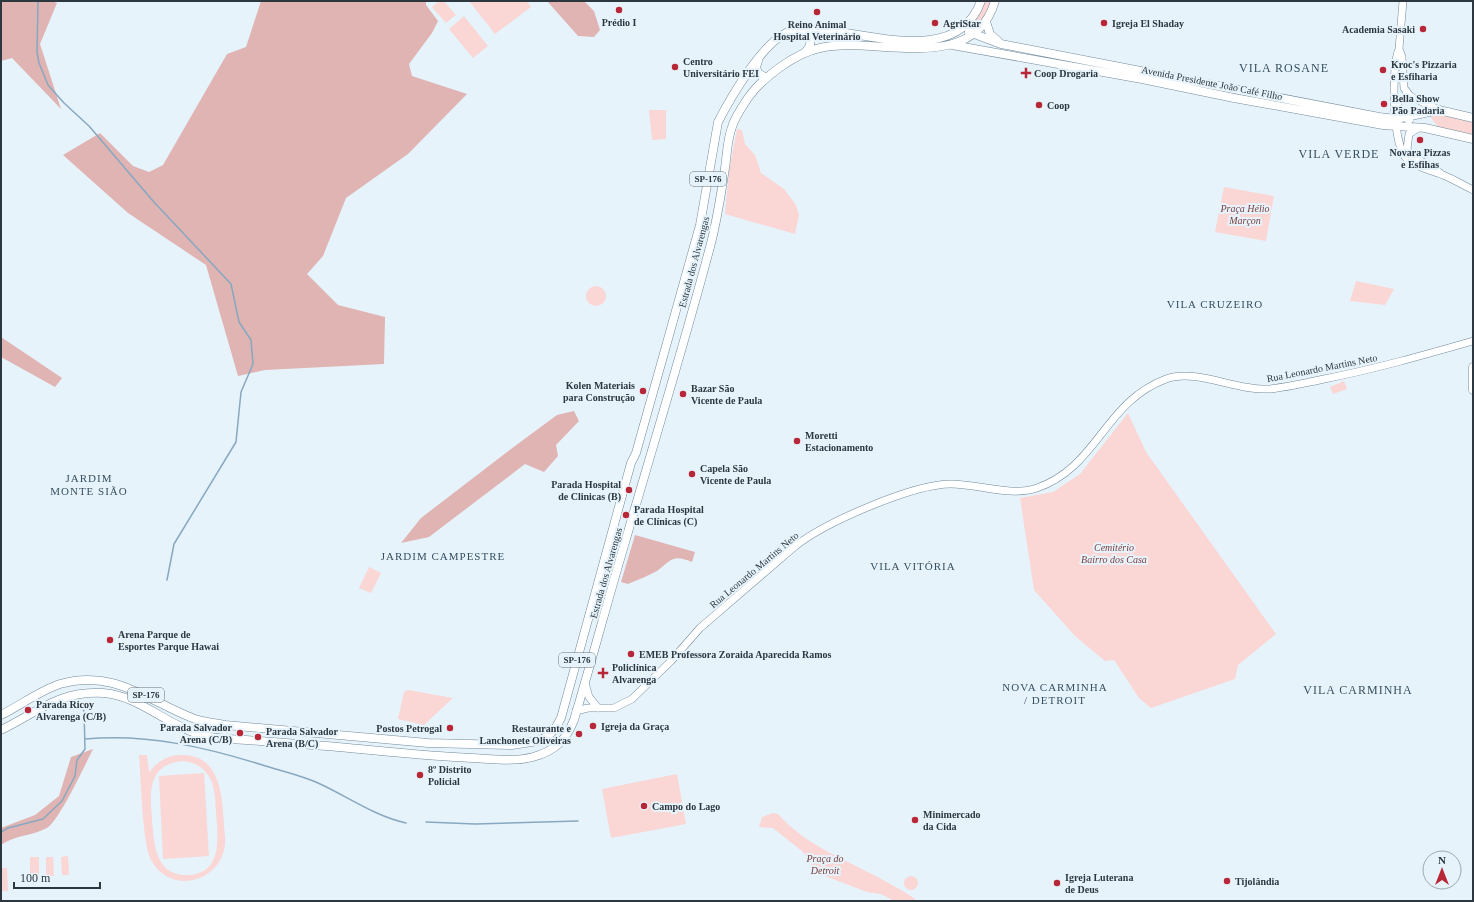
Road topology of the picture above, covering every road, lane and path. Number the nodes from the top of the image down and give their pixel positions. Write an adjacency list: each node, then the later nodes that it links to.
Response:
1 (981, 1): 6 (main road, Estrada dos Alvarengas / SP-176)
2 (995, 1): 4 (main road, Estrada dos Alvarengas / SP-176)
3 (1402, 1): 10 (street)
4 (986, 22): 7 (main road, Estrada dos Alvarengas / SP-176); 9 (main road)
5 (801, 29): 6 (main road, Estrada dos Alvarengas / SP-176); 11 (main road); 12 (main road, Estrada dos Alvarengas / SP-176)
6 (956, 32): 7 (main road, Avenida Presidente João Café Filho)
7 (973, 33): 8 (main road, Estrada dos Alvarengas / SP-176); 9 (main road, Avenida Presidente João Café Filho)
8 (947, 44): 11 (main road, Estrada dos Alvarengas / SP-176); 19 (main road, Avenida Presidente João Café Filho)
9 (1001, 44): 19 (main road, Avenida Presidente João Café Filho)
10 (1399, 49): 14 (street); 15 (street)
11 (805, 52): 13 (main road, Estrada dos Alvarengas / SP-176)
12 (758, 60): 13 (main road); 25 (main road, Estrada dos Alvarengas / SP-176)
13 (766, 78): 24 (main road, Estrada dos Alvarengas / SP-176)
14 (1395, 100): 17 (main road); 19 (street)
15 (1439, 110): 16 (main road, Avenida Presidente João Café Filho); 18 (main road, Avenida Presidente João Café Filho)
16 (1430, 111): 17 (main road, Avenida Presidente João Café Filho); 20 (main road)
17 (1406, 117): 19 (main road, Avenida Presidente João Café Filho); 20 (main road)
18 (1473, 118)
19 (1397, 123): 20 (main road, Avenida Presidente João Café Filho); 22 (street)
20 (1422, 128): 21 (main road, Avenida Presidente João Café Filho); 22 (street)
21 (1473, 139)
22 (1442, 174): 23 (street)
23 (1473, 190)
24 (691, 315): 25 (main road); 28 (main road, Estrada dos Alvarengas / SP-176)
25 (675, 316): 27 (main road, Estrada dos Alvarengas / SP-176)
26 (1473, 341): 32 (street, Rua Leonardo Martins Neto)
27 (663, 357): 28 (main road); 36 (main road, Estrada dos Alvarengas / SP-176)
28 (677, 362): 31 (main road, Estrada dos Alvarengas / SP-176)
29 (1473, 367): 30 (main road)
30 (1473, 390)
31 (585, 683): 32 (street); 33 (main road, Estrada dos Alvarengas / SP-176)
32 (598, 708): 33 (street, Rua Leonardo Martins Neto)
33 (576, 711): 37 (main road, Estrada dos Alvarengas / SP-176)
34 (1, 715): 36 (main road, Estrada dos Alvarengas / SP-176)
35 (1, 730): 37 (main road, Estrada dos Alvarengas / SP-176)
36 (295, 730): 37 (main road)
37 (281, 743)

